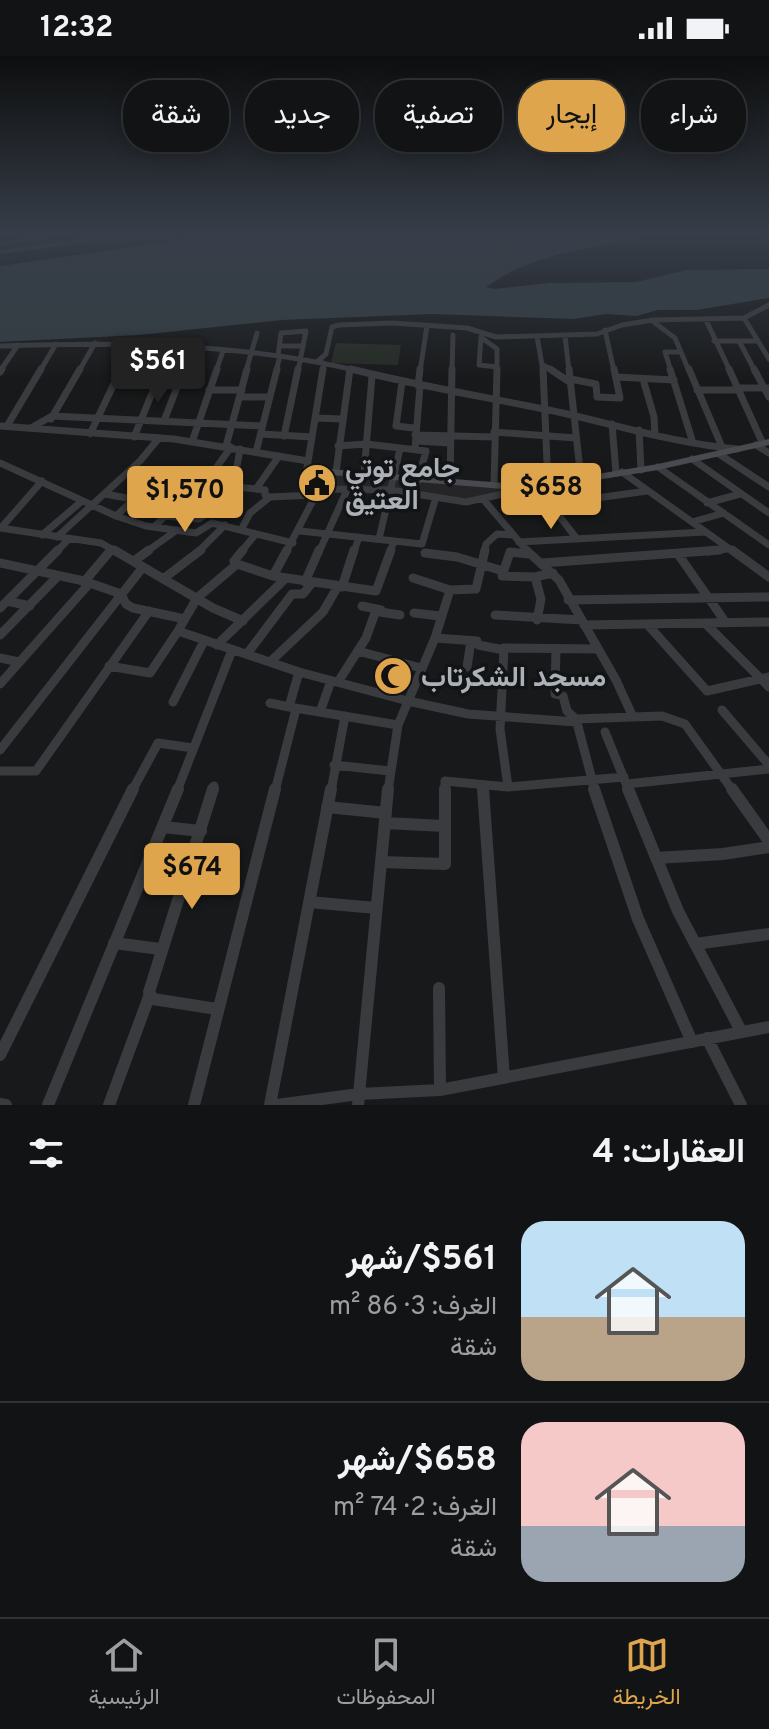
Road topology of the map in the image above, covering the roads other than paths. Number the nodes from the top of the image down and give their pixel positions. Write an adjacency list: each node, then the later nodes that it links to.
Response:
1 (769, 305): 2 (street)
2 (744, 318): 4 (street); 14 (street)
3 (651, 320): 4 (street); 6 (street); 26 (street)
4 (706, 320): 12 (street)
5 (427, 326): 9 (street); 31 (street); 42 (street)
6 (605, 330): 11 (street); 37 (street)
7 (257, 333): 27 (street)
8 (453, 335): 47 (street)
9 (478, 335): 10 (street); 33 (street); 33 (street)
10 (537, 336): 11 (street); 32 (street)
11 (565, 336): 40 (street)
12 (714, 341): 13 (street); 44 (street)
13 (739, 341): 14 (street); 43 (street)
14 (759, 342): 17 (street); 30 (street)
15 (95, 343): 16 (street); 19 (street); 54 (street)
16 (56, 344): 18 (street); 63 (street)
17 (769, 344)
18 (18, 345): 20 (street); 35 (street)
19 (133, 345): 21 (street); 55 (street)
20 (0, 346)
21 (172, 346): 24 (street); 57 (street)
22 (279, 346): 23 (street); 23 (street); 28 (street)
23 (302, 346): 29 (street)
24 (192, 347): 25 (street); 59 (street)
25 (223, 351): 27 (street); 45 (street)
26 (681, 352): 39 (street); 46 (street)
27 (252, 354): 28 (street); 48 (street)
28 (279, 356): 29 (street); 49 (street)
29 (300, 359): 31 (street); 71 (street)
30 (769, 359)
31 (321, 362): 34 (street); 56 (street)
32 (543, 365): 40 (street); 52 (street)
33 (497, 367): 51 (street)
34 (350, 369): 36 (street); 58 (street)
35 (0, 372)
36 (372, 376): 41 (street); 81 (street)
37 (616, 377): 38 (street); 40 (street)
38 (643, 379): 39 (street); 69 (street)
39 (674, 380): 80 (street)
40 (571, 381): 53 (street)
41 (402, 382): 42 (street); 76 (street)
42 (419, 386): 47 (street); 76 (street)
43 (767, 388): 44 (street); 50 (street)
44 (736, 389): 46 (street); 82 (street)
45 (209, 390): 48 (street); 60 (street)
46 (697, 390): 87 (street)
47 (451, 392): 51 (street); 78 (street)
48 (241, 394): 49 (street); 62 (street)
49 (270, 397): 66 (street)
50 (769, 397)
51 (493, 400): 52 (street); 70 (street)
52 (545, 409): 53 (street); 72 (street)
53 (574, 415): 61 (street); 77 (street)
54 (52, 416): 55 (street); 64 (street); 65 (street)
55 (97, 417): 57 (street); 68 (street)
56 (315, 418): 58 (street); 74 (street)
57 (142, 419): 59 (street); 73 (street)
58 (342, 419): 84 (street)
59 (164, 421): 60 (street)
60 (199, 422): 62 (street); 79 (street)
61 (612, 424): 67 (street); 98 (street)
62 (233, 425): 66 (street); 83 (street)
63 (3, 426): 64 (street)
64 (31, 428): 65 (street)
65 (44, 430): 68 (street)
66 (262, 430): 71 (street); 88 (street)
67 (639, 430): 69 (street); 95 (street)
68 (90, 434): 73 (street)
69 (655, 434): 80 (street)
70 (494, 435): 72 (street); 78 (street); 106 (street)
71 (284, 436): 74 (street)
72 (545, 436): 77 (street); 107 (street)
73 (134, 437): 75 (street)
74 (312, 437): 92 (street)
75 (159, 438): 79 (street); 117 (street)
76 (415, 438): 78 (street); 86 (street); 101 (street)
77 (576, 438): 104 (street)
78 (450, 439): 103 (street)
79 (192, 442): 83 (street)
80 (693, 443): 87 (street)
81 (366, 444): 84 (street); 86 (street); 97 (street)
82 (763, 444): 87 (street); 89 (street)
83 (228, 446): 85 (street); 110 (street)
84 (338, 446): 96 (street)
85 (240, 449): 88 (street); 108 (street)
86 (400, 449): 99 (street)
87 (721, 450): 91 (street); 105 (street)
88 (256, 452): 90 (street)
89 (769, 453)
90 (279, 456): 92 (street); 111 (street)
91 (692, 459): 94 (street); 119 (street)
92 (308, 461): 96 (street)
93 (0, 463): 102 (street)
94 (658, 467): 95 (street); 126 (street)
95 (641, 470): 98 (street)
96 (331, 472): 97 (street); 116 (street)
97 (362, 472): 99 (street); 113 (street)
98 (619, 472): 104 (street); 115 (street)
99 (393, 476): 101 (street); 114 (street)
100 (158, 477): 123 (street)
101 (419, 478): 103 (street); 118 (street)
102 (42, 481): 125 (street); 137 (street)
103 (450, 481): 106 (street)
104 (578, 481): 107 (street); 122 (street)
105 (766, 483)
106 (494, 485): 109 (street)
107 (548, 486): 109 (street)
108 (227, 488): 110 (street); 111 (street); 133 (street)
109 (530, 488): 124 (street)
110 (201, 489): 133 (street)
111 (256, 489): 120 (street)
112 (347, 490): 113 (street); 116 (street); 142 (street)
113 (360, 490): 114 (street)
114 (390, 490): 118 (street); 149 (street)
115 (647, 491): 122 (street); 134 (street)
116 (319, 492): 120 (street); 140 (street)
117 (105, 494): 123 (street); 128 (street)
118 (414, 494): 121 (street)
119 (740, 494): 126 (street); 131 (street)
120 (270, 497): 138 (street)
121 (436, 497): 124 (street); 151 (street)
122 (586, 498): 127 (street)
123 (132, 499): 132 (street)
124 (483, 499): 147 (street)
125 (82, 501): 128 (street); 143 (street)
126 (707, 503): 130 (street)
127 (550, 504): 129 (street); 150 (street)
128 (92, 506): 132 (street); 145 (street)
129 (533, 507)
130 (724, 513): 134 (street); 153 (street)
131 (769, 513)
132 (116, 516): 136 (street)
133 (162, 516): 136 (street)
134 (692, 522): 141 (street)
135 (225, 525): 138 (street); 139 (street); 175 (street)
136 (154, 527): 139 (street)
137 (0, 528): 143 (street)
138 (242, 528): 144 (street)
139 (177, 530): 159 (street)
140 (300, 531): 142 (street); 152 (street)
141 (705, 532): 150 (street); 155 (street)
142 (326, 534): 146 (street); 176 (street)
143 (42, 535): 145 (street)
144 (255, 535): 152 (street); 162 (street)
145 (57, 537): 148 (street)
146 (359, 537): 149 (street); 178 (street)
147 (516, 538): 150 (street); 157 (street); 164 (street)
148 (69, 539): 154 (street); 166 (street)
149 (379, 539): 151 (street)
150 (577, 539)
151 (394, 541): 178 (street)
152 (293, 543): 170 (street)
153 (769, 545)
154 (112, 549): 159 (street); 177 (street)
155 (727, 549): 158 (street); 172 (street)
156 (425, 553): 164 (street)
157 (530, 554): 160 (street); 165 (street)
158 (678, 554): 160 (street); 181 (street)
159 (134, 561): 163 (street)
160 (542, 563): 168 (street)
161 (4, 564): 166 (street); 167 (street)
162 (237, 564): 170 (street); 183 (street)
163 (143, 567): 175 (street); 180 (street)
164 (482, 567): 165 (street); 179 (street)
165 (503, 571): 171 (street)
166 (37, 572): 169 (street); 185 (street)
167 (0, 573)
168 (553, 573): 171 (street); 184 (street)
169 (58, 576): 177 (street); 186 (street)
170 (273, 576): 173 (street)
171 (535, 577): 195 (street)
172 (769, 577)
173 (286, 578): 176 (street); 196 (street)
174 (413, 578): 179 (street)
175 (163, 579): 183 (street)
176 (309, 582): 178 (street); 213 (street)
177 (86, 583): 180 (street); 216 (street)
178 (340, 586): 215 (street)
179 (450, 590): 193 (street)
180 (121, 594): 188 (street); 239 (street)
181 (707, 597): 182 (street); 184 (street); 200 (street)
182 (769, 597)
183 (197, 598): 194 (street); 196 (street)
184 (568, 600): 198 (street)
185 (4, 605): 186 (street)
186 (30, 606): 203 (street)
187 (362, 606): 189 (street)
188 (149, 611): 194 (street); 217 (street)
189 (380, 612): 191 (street); 212 (street)
190 (414, 613): 193 (street)
191 (400, 615)
192 (495, 615): 195 (street)
193 (440, 616): 204 (street)
194 (185, 619): 202 (street)
195 (537, 620): 198 (street)
196 (243, 621): 207 (street)
197 (769, 622): 200 (street)
198 (583, 623): 201 (street); 209 (street)
199 (705, 623): 200 (street); 201 (street); 222 (street)
200 (726, 623)
201 (647, 624): 222 (street)
202 (178, 631): 205 (street); 217 (street)
203 (0, 635)
204 (435, 638): 206 (street); 219 (street)
205 (204, 641): 207 (street); 227 (street)
206 (471, 641): 211 (street); 218 (street)
207 (217, 645): 210 (street)
208 (556, 649): 209 (street); 211 (street); 235 (street)
209 (598, 649): 232 (street)
210 (232, 650): 213 (street); 238 (street)
211 (504, 650): 234 (street)
212 (358, 651): 219 (street); 223 (street)
213 (247, 654): 215 (street)
214 (0, 658): 216 (street)
215 (270, 662): 220 (street)
216 (17, 664): 221 (street); 224 (street)
217 (109, 666): 243 (street)
218 (467, 667)
219 (421, 668): 226 (street)
220 (299, 672): 223 (street); 229 (street)
221 (0, 674)
222 (765, 678): 225 (street)
223 (334, 682): 226 (street); 231 (street)
224 (0, 684)
225 (769, 687)
226 (408, 701): 234 (street); 236 (street)
227 (173, 702)
228 (270, 703): 229 (street)
229 (293, 708): 231 (street); 267 (street)
230 (722, 710): 240 (street)
231 (320, 712): 233 (street)
232 (632, 715): 235 (street); 245 (street)
233 (345, 716): 236 (street); 241 (street)
234 (500, 716): 235 (street); 250 (street)
235 (576, 720): 246 (street)
236 (398, 725): 244 (street)
237 (605, 732): 247 (street)
238 (193, 748): 254 (street); 272 (street)
239 (0, 750)
240 (763, 751): 242 (street)
241 (334, 765): 244 (street); 251 (street)
242 (769, 767): 245 (street)
243 (0, 771)
244 (390, 771): 252 (street)
245 (723, 774): 247 (street); 256 (street)
246 (591, 780): 247 (street); 250 (street); 271 (street)
247 (626, 780): 257 (street)
248 (214, 786): 255 (street)
249 (483, 786): 250 (street); 253 (street); 273 (street)
250 (508, 787)
251 (327, 807): 252 (street); 259 (street)
252 (385, 818): 253 (street); 258 (street)
253 (444, 826): 258 (street)
254 (163, 827): 255 (street); 262 (street)
255 (201, 831): 264 (street)
256 (769, 844): 257 (street)
257 (656, 858): 263 (street)
258 (381, 862): 260 (street)
259 (309, 902): 260 (street); 281 (street)
260 (376, 908): 275 (street)
261 (769, 934): 263 (street)
262 (114, 943): 264 (street); 278 (street)
263 (695, 944): 269 (street)
264 (160, 949): 266 (street)
265 (439, 988): 274 (street)
266 (150, 994): 267 (street); 279 (street)
267 (217, 1009): 280 (street)
268 (769, 1027): 269 (street)
269 (741, 1031): 270 (street)
270 (707, 1038): 271 (street); 283 (street)
271 (692, 1042): 273 (street)
272 (0, 1055)
273 (504, 1078): 274 (street)
274 (440, 1090): 275 (street)
275 (358, 1100): 282 (street)
276 (0, 1104): 277 (street)
277 (6, 1105)
278 (48, 1105)
279 (109, 1105)
280 (194, 1105)
281 (270, 1105)
282 (277, 1105)
283 (741, 1105)

